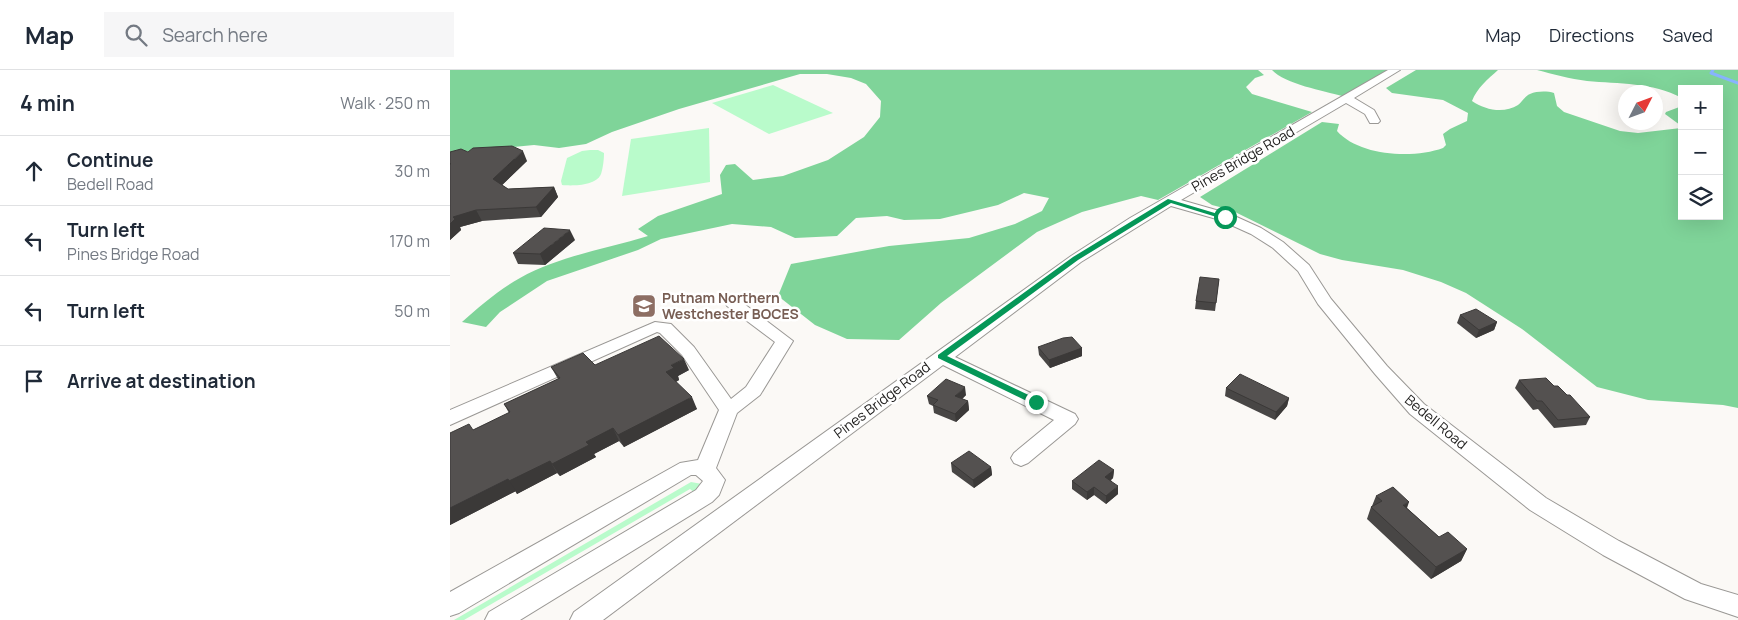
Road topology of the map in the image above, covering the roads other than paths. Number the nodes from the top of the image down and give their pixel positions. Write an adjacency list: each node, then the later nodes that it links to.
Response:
1 (1395, 70): 2 (street, Pines Bridge Road)
2 (1347, 99): 3 (street); 4 (street, Pines Bridge Road)
3 (1374, 120)
4 (1170, 201): 6 (street, Pines Bridge Road); 12 (street, Bedell Road)
5 (733, 303): 7 (street)
6 (941, 356): 9 (street); 14 (street, Pines Bridge Road)
7 (729, 410): 8 (street); 10 (street)
8 (450, 418)
9 (1021, 458)
10 (705, 469): 11 (street); 13 (street)
11 (450, 605)
12 (1738, 606)
13 (498, 620)
14 (583, 620)

